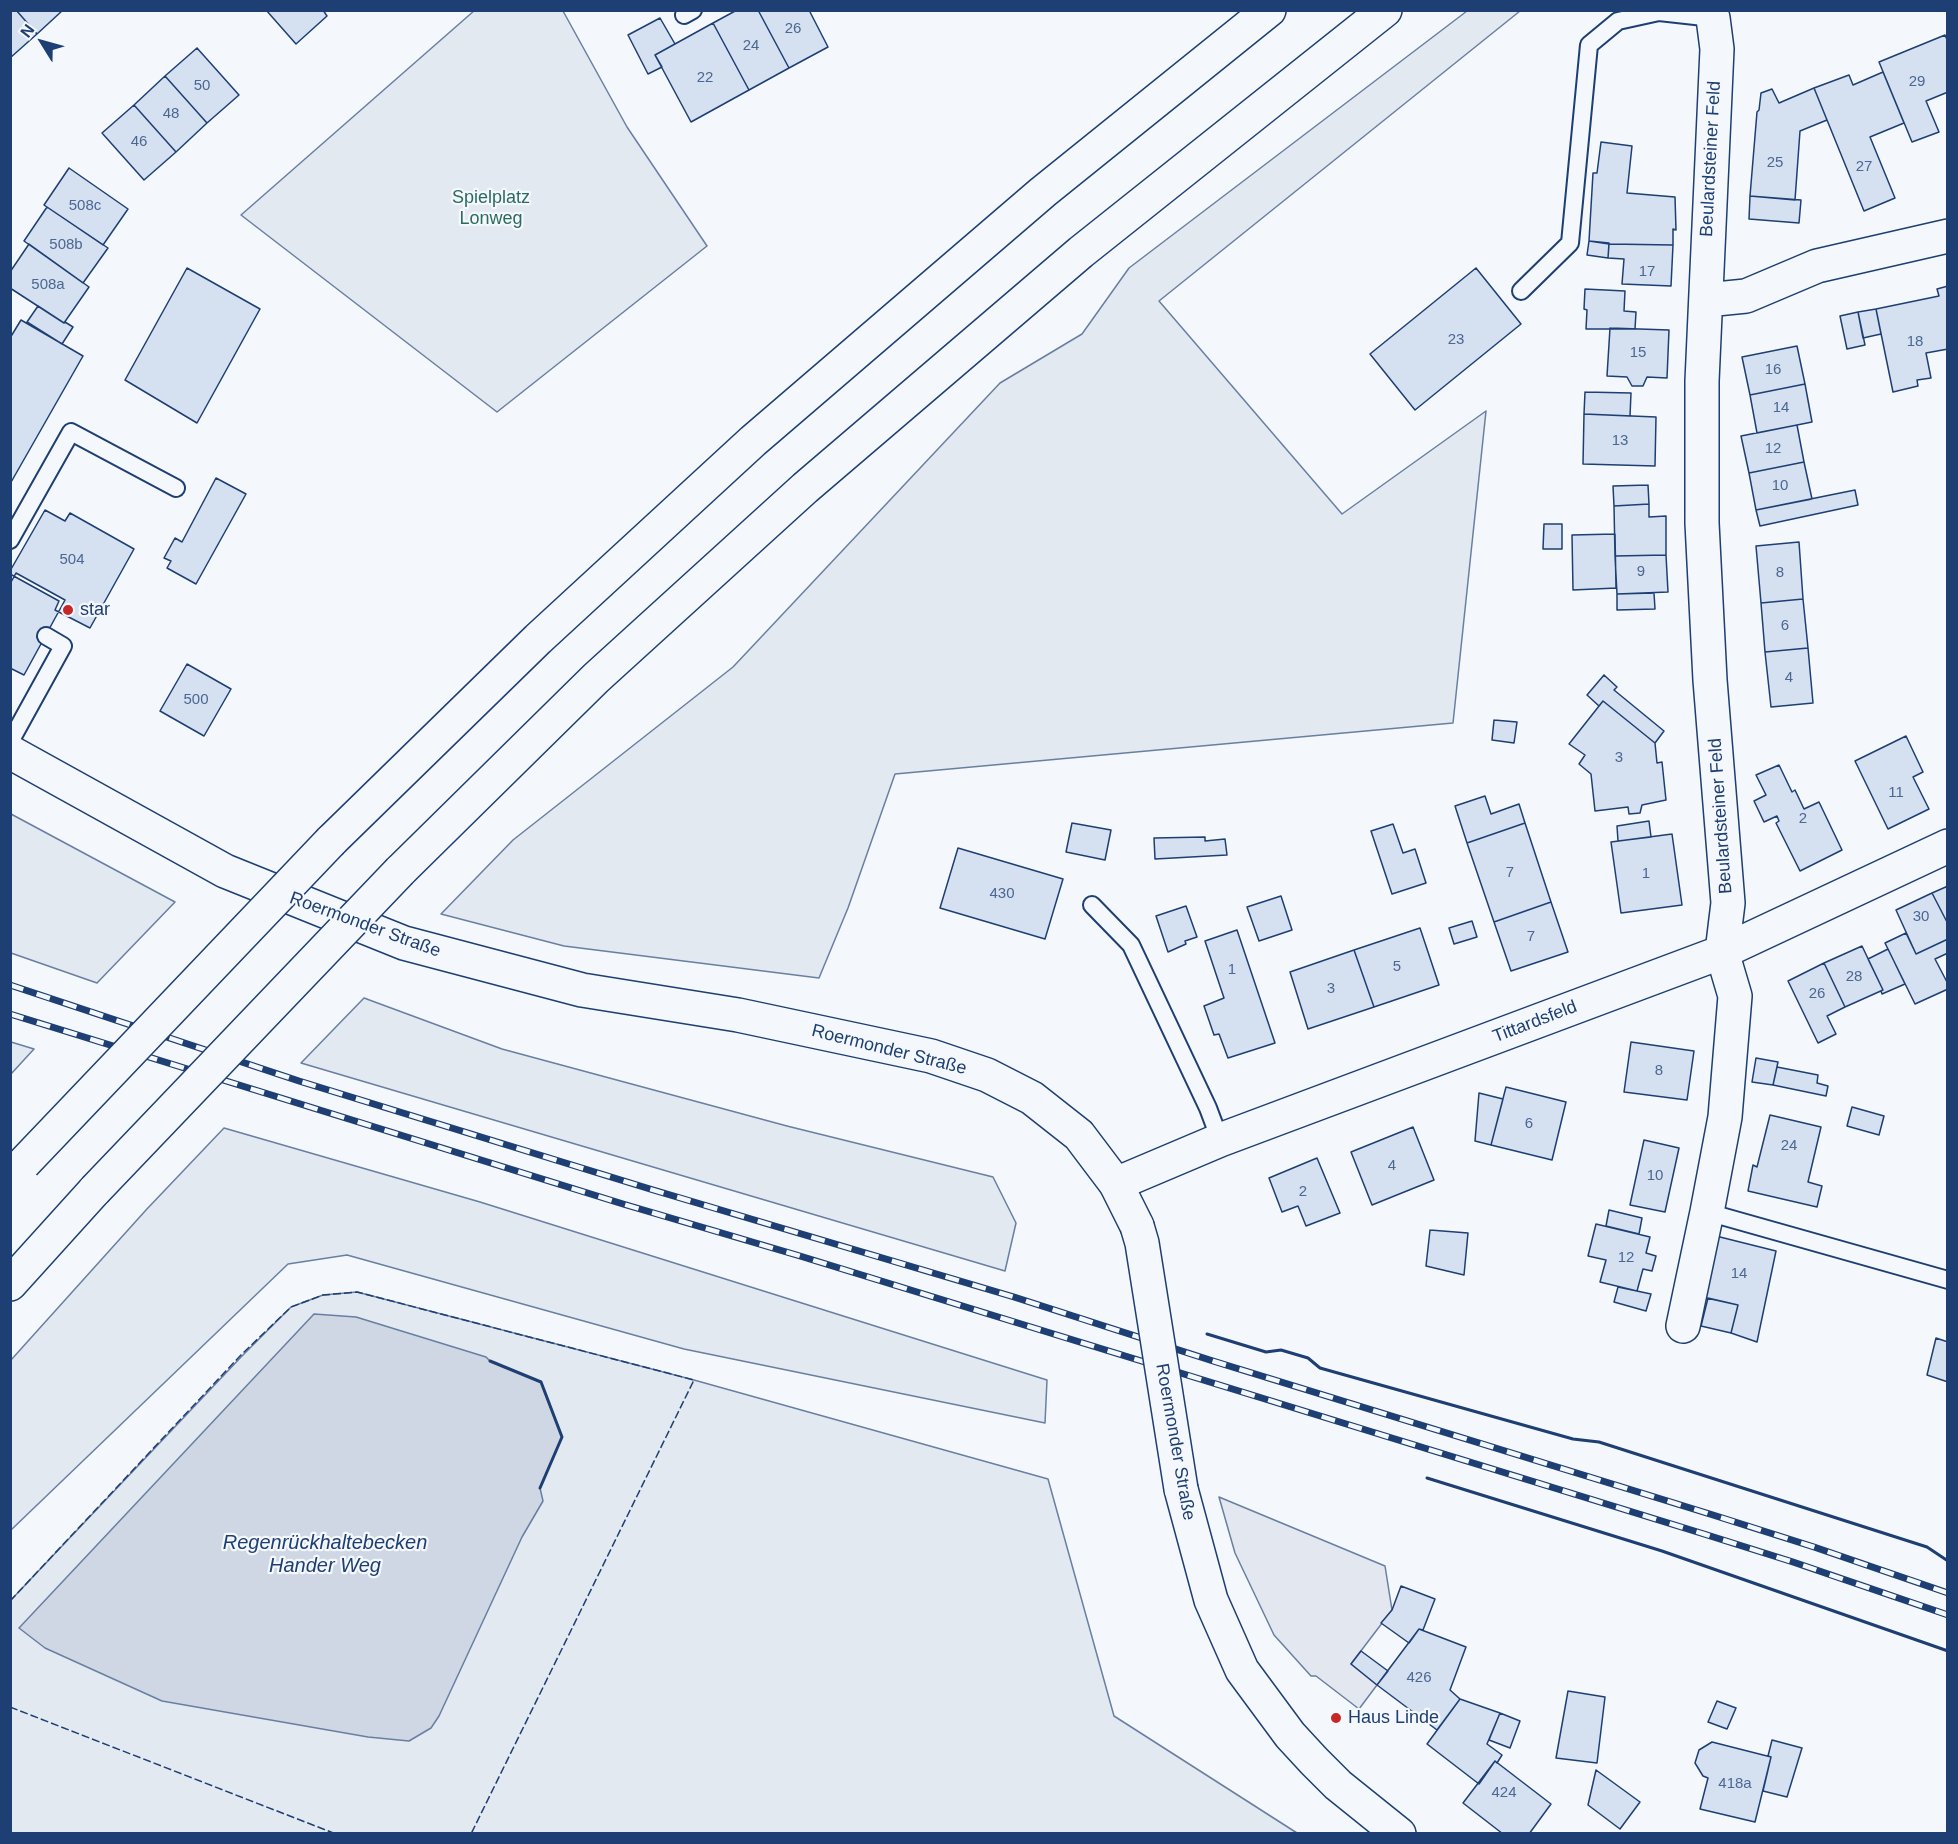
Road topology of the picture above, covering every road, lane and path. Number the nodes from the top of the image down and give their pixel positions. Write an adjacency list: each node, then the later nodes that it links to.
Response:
1 (1269, 10): 16 (main road, bridge)
2 (1385, 10): 20 (main road, bridge)
3 (1713, 18): 5 (lane); 6 (main road, Beulardsteiner Feld)
4 (1947, 236): 6 (main road)
5 (1521, 291)
6 (1706, 300): 14 (main road, Beulardsteiner Feld)
7 (176, 488): 8 (lane)
8 (10, 540)
9 (46, 636): 10 (lane)
10 (10, 742)
11 (10, 752): 17 (main road, Roermonder Straße)
12 (1947, 846): 14 (main road, Tittardsfeld)
13 (1092, 905): 15 (lane)
14 (1722, 952): 15 (main road, Tittardsfeld); 18 (main road, Beulardsteiner Feld)
15 (1220, 1140): 17 (main road, Tittardsfeld)
16 (17, 1170)
17 (1116, 1184): 22 (main road, Roermonder Straße, bridge)
18 (1707, 1212): 19 (lane); 21 (main road, Beulardsteiner Feld)
19 (1947, 1280)
20 (10, 1284)
21 (1683, 1326)
22 (1399, 1833)

